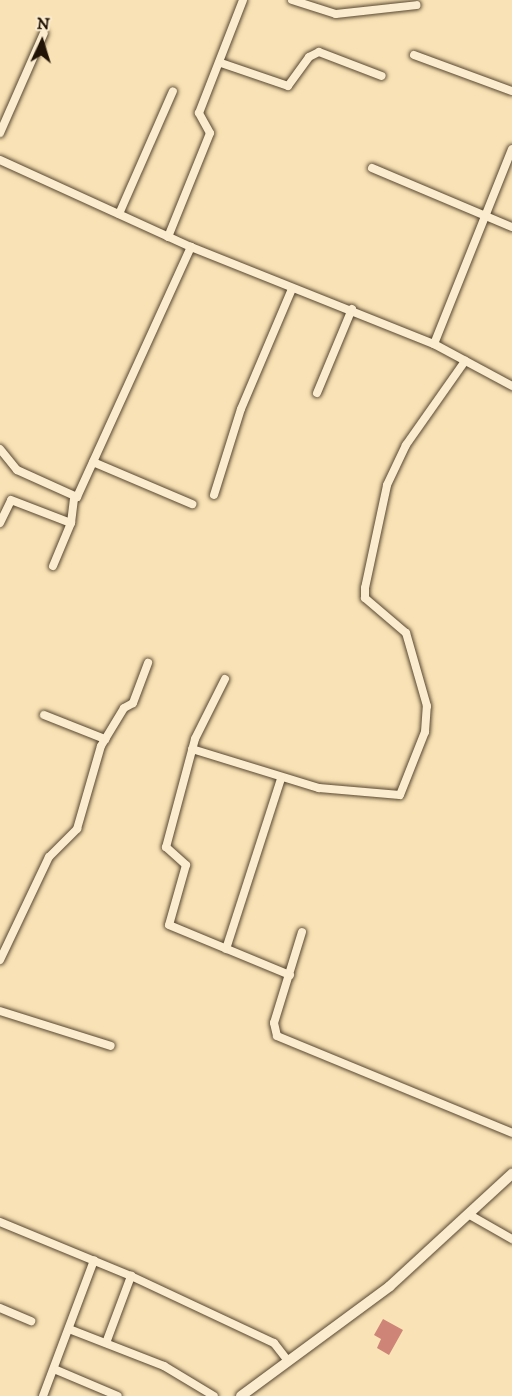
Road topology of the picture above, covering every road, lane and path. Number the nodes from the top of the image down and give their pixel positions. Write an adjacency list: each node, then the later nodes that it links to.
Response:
1 (243, 0): 6 (street)
2 (292, 0): 3 (street)
3 (417, 5)
4 (44, 33): 10 (street)
5 (414, 55): 9 (street)
6 (221, 63): 7 (street); 17 (street)
7 (382, 76)
8 (173, 91): 14 (street)
9 (512, 91)
10 (0, 133)
11 (512, 149): 15 (street)
12 (0, 160): 14 (street)
13 (372, 168): 15 (street)
14 (119, 214): 17 (street)
15 (488, 214): 16 (street); 21 (street)
16 (512, 227)
17 (168, 237): 18 (street)
18 (191, 247): 19 (street); 26 (street)
19 (292, 289): 20 (street); 27 (street)
20 (352, 309): 21 (street); 24 (street)
21 (434, 344): 22 (street)
22 (465, 361): 23 (street); 38 (street)
23 (512, 386)
24 (317, 393)
25 (0, 449): 28 (street)
26 (93, 462): 28 (street); 29 (street)
27 (214, 495)
28 (74, 499): 31 (street)
29 (192, 504)
30 (0, 523): 31 (street)
31 (71, 523): 32 (street)
32 (52, 566)
33 (148, 663): 36 (street)
34 (225, 679): 37 (street)
35 (44, 715): 36 (street)
36 (105, 739): 41 (street)
37 (192, 749): 38 (street); 40 (street)
38 (281, 779): 40 (street)
39 (302, 932): 42 (street)
40 (223, 947): 42 (street)
41 (0, 960)
42 (290, 975): 45 (street)
43 (0, 1011): 44 (street)
44 (111, 1046)
45 (512, 1133)
46 (512, 1174): 47 (street)
47 (468, 1214): 49 (street); 56 (street)
48 (0, 1222): 50 (street)
49 (512, 1239)
50 (94, 1260): 51 (street); 54 (street)
51 (131, 1276): 55 (street); 56 (street)
52 (0, 1308): 53 (street)
53 (31, 1321)
54 (69, 1329): 55 (street); 57 (street)
55 (106, 1343): 60 (street)
56 (288, 1361): 61 (street)
57 (54, 1369): 58 (street); 59 (street)
58 (43, 1396)
59 (118, 1396)
60 (214, 1396)
61 (241, 1396)

